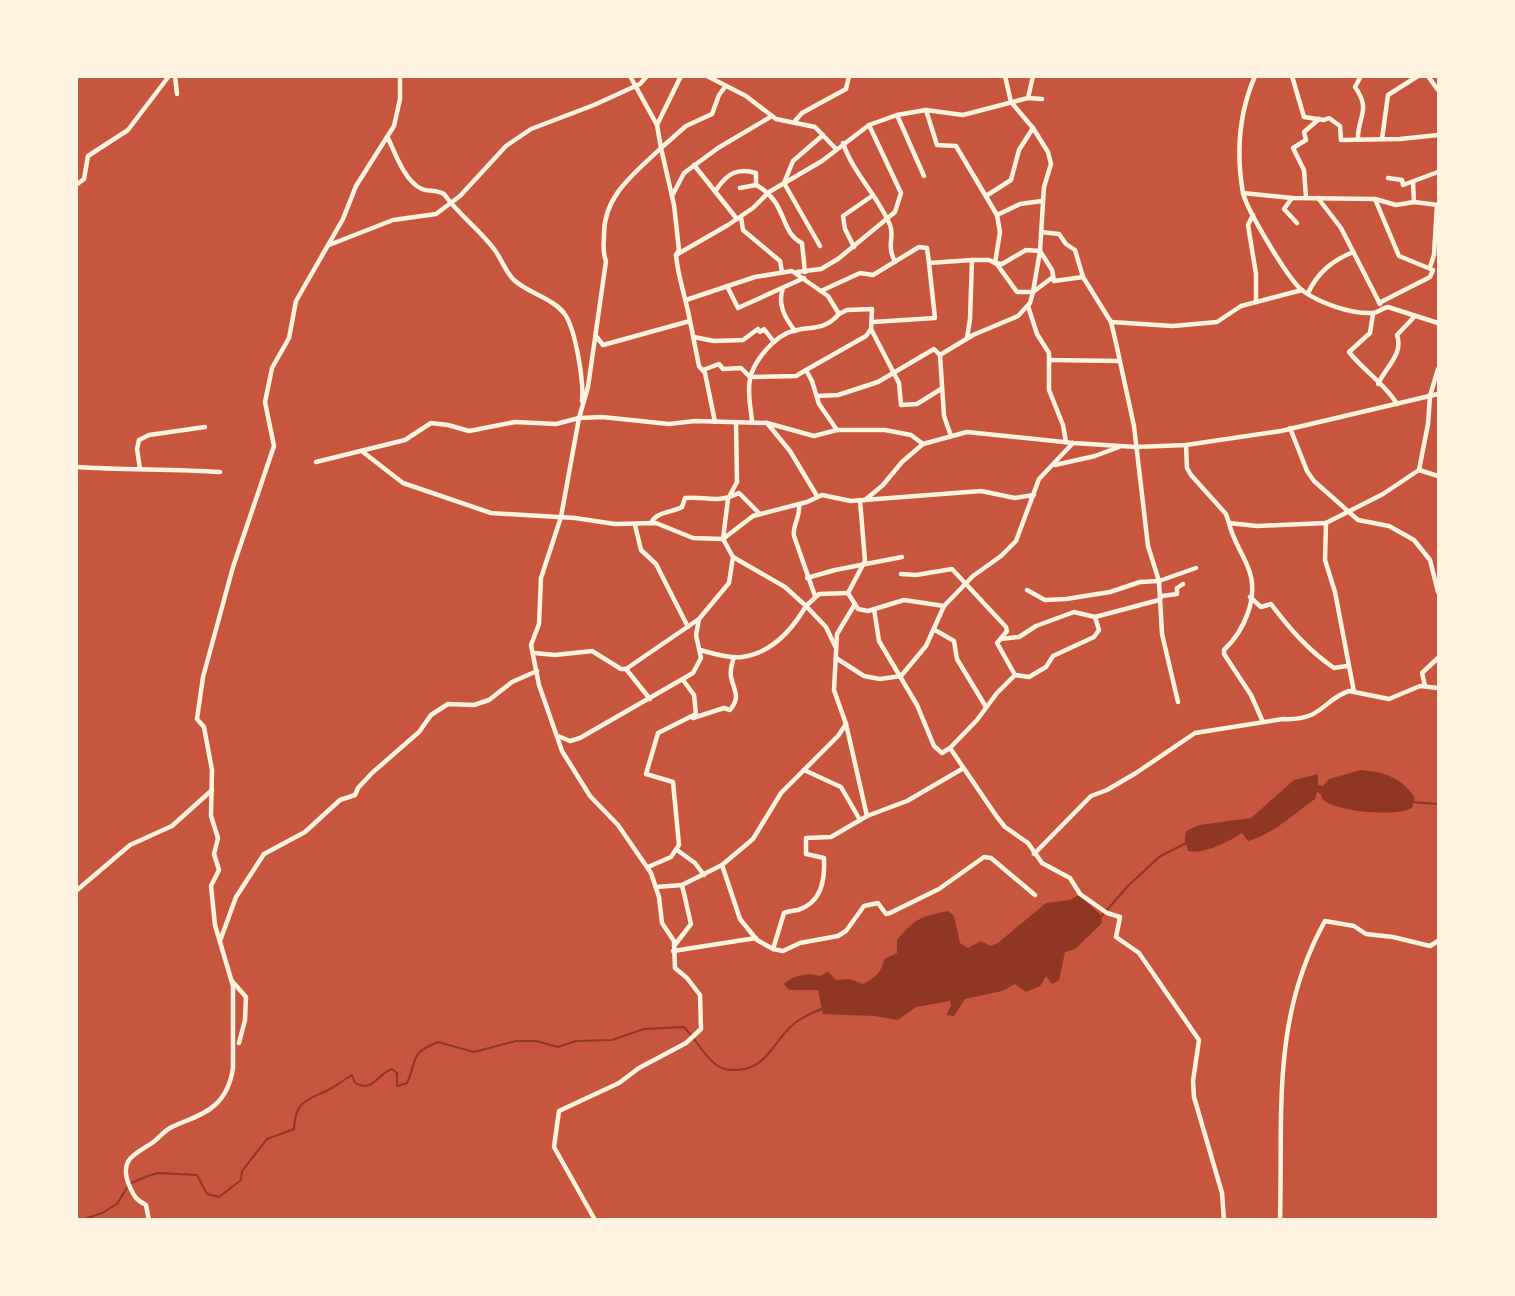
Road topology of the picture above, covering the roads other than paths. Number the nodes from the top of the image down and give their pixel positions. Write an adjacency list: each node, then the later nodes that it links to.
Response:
1 (169, 76): 45 (street)
2 (175, 76): 19 (street)
3 (400, 76): 33 (street)
4 (630, 76): 16 (street)
5 (647, 76): 16 (street)
6 (681, 76): 28 (street)
7 (707, 76): 17 (street)
8 (849, 76): 27 (street)
9 (1005, 76): 22 (street)
10 (1033, 76): 20 (street)
11 (1255, 76): 50 (street)
12 (1292, 76): 26 (street)
13 (1360, 76): 35 (street)
14 (1418, 76): 34 (street)
15 (1428, 76): 18 (street)
16 (636, 86): 28 (street); 60 (street)
17 (725, 87): 25 (street); 37 (street)
18 (1438, 90)
19 (177, 94)
20 (1028, 98): 21 (street); 22 (street)
21 (1042, 99)
22 (1011, 102): 23 (street); 30 (street)
23 (926, 110): 24 (street); 53 (street)
24 (897, 115): 29 (street); 41 (street)
25 (772, 116): 27 (street); 39 (street)
26 (1319, 119): 35 (street); 54 (street)
27 (795, 121): 31 (street)
28 (657, 125): 37 (street)
29 (869, 125): 36 (street); 65 (street)
30 (1034, 128): 53 (street); 58 (street)
31 (823, 135): 38 (street); 44 (street)
32 (1438, 135): 34 (street)
33 (388, 138): 60 (street); 68 (street)
34 (1382, 139): 35 (street)
35 (1358, 140)
36 (843, 143): 38 (street); 52 (street)
37 (661, 148): 51 (street); 104 (street)
38 (836, 149): 44 (street)
39 (694, 165): 48 (street); 51 (street)
40 (1438, 172): 43 (street)
41 (924, 176)
42 (1388, 178): 43 (street)
43 (1413, 182): 59 (street)
44 (784, 183): 49 (street); 69 (street)
45 (76, 185)
46 (756, 185): 47 (street); 48 (street); 49 (street)
47 (740, 188)
48 (716, 190): 64 (street)
49 (769, 192): 64 (street); 81 (street)
50 (1243, 193): 55 (street); 63 (street)
51 (672, 196): 73 (street)
52 (872, 196): 65 (street); 70 (street)
53 (986, 196): 62 (street)
54 (1305, 197): 55 (street); 56 (street)
55 (1292, 198): 66 (street)
56 (1317, 198): 57 (street); 72 (street)
57 (1375, 199): 59 (street); 78 (street)
58 (1042, 201): 62 (street); 67 (street)
59 (1414, 202): 61 (street)
60 (450, 203): 68 (street); 122 (street)
61 (1438, 205): 78 (street)
62 (997, 215): 77 (street)
63 (1253, 215): 87 (street); 92 (street)
64 (739, 218): 73 (street); 79 (street)
65 (886, 219): 70 (street); 75 (street)
66 (1297, 223)
67 (1041, 232): 71 (street); 82 (street)
68 (328, 246): 207 (street)
69 (820, 246)
70 (854, 247): 81 (street)
71 (1040, 251): 77 (street); 84 (street); 89 (street)
72 (1353, 252): 90 (street); 93 (street)
73 (676, 255): 91 (street)
74 (972, 261): 76 (street); 77 (street); 106 (street)
75 (895, 262): 76 (street); 88 (street)
76 (929, 263): 99 (street)
77 (995, 263): 89 (street)
78 (1434, 268): 93 (street)
79 (782, 272): 80 (street); 85 (street)
80 (794, 272): 81 (street); 83 (street)
81 (805, 272)
82 (1083, 277): 84 (street); 100 (street)
83 (804, 278): 86 (street); 88 (street)
84 (1054, 281): 89 (street)
85 (727, 286): 86 (street); 91 (street)
86 (783, 288): 103 (street)
87 (1302, 290): 90 (street); 92 (street)
88 (821, 291): 95 (street)
89 (1033, 292): 94 (street)
90 (1308, 293): 96 (street)
91 (686, 300): 98 (street)
92 (1256, 302): 100 (street)
93 (1380, 305): 96 (street); 97 (street)
94 (1028, 306): 106 (street); 109 (street)
95 (839, 314): 99 (street); 103 (street)
96 (1373, 314): 116 (street)
97 (1415, 316): 101 (street); 116 (street)
98 (690, 321): 104 (street); 105 (street)
99 (873, 322): 102 (street)
100 (1111, 322): 110 (street)
101 (1438, 323)
102 (872, 329): 113 (street); 114 (street)
103 (795, 331): 107 (street)
104 (597, 336): 122 (street)
105 (694, 337): 107 (street); 112 (street)
106 (967, 338): 108 (street)
107 (774, 342): 115 (street)
108 (940, 355): 114 (street); 117 (street)
109 (1050, 360): 110 (street); 131 (street)
110 (1119, 361): 136 (street)
111 (1438, 369): 120 (street)
112 (703, 370): 115 (street); 123 (street)
113 (806, 370): 115 (street); 119 (street)
114 (894, 374): 117 (street); 119 (street)
115 (750, 378): 125 (street)
116 (1378, 384): 121 (street)
117 (941, 389): 130 (street)
118 (1438, 394): 120 (street)
119 (817, 396): 129 (street)
120 (1430, 396): 121 (street); 142 (street)
121 (1397, 404): 128 (street)
122 (580, 417): 123 (street); 137 (street); 152 (street)
123 (715, 422): 124 (street)
124 (736, 422): 125 (street); 147 (street)
125 (752, 422): 126 (street)
126 (767, 423): 129 (street); 146 (street)
127 (205, 427): 141 (street)
128 (1290, 428): 134 (street); 150 (street)
129 (837, 430): 133 (street)
130 (951, 436): 131 (street); 133 (street)
131 (1066, 442): 132 (street)
132 (1073, 443): 135 (street); 139 (street)
133 (923, 444): 148 (street)
134 (1186, 445): 136 (street); 154 (street)
135 (1120, 446): 136 (street); 139 (street)
136 (1136, 447): 164 (street)
137 (362, 452): 138 (street); 152 (street)
138 (316, 462)
139 (1053, 465): 145 (street)
140 (76, 467): 141 (street)
141 (140, 469): 143 (street)
142 (1419, 470): 144 (street); 150 (street)
143 (220, 472)
144 (1438, 476)
145 (1034, 495): 148 (street); 165 (street)
146 (817, 496): 148 (street); 149 (street)
147 (728, 499): 151 (street); 153 (street); 157 (street)
148 (862, 500): 160 (street)
149 (799, 504): 151 (street); 163 (street)
150 (1348, 512): 155 (street); 169 (street)
151 (760, 514): 157 (street)
152 (561, 517): 156 (street); 184 (street)
153 (651, 523): 156 (street); 157 (street)
154 (1229, 523): 155 (street); 171 (street)
155 (1326, 523): 188 (street)
156 (635, 525): 179 (street)
157 (723, 539): 158 (street)
158 (733, 557): 174 (street); 178 (street)
159 (902, 557): 160 (street)
160 (862, 567): 163 (street); 168 (street)
161 (1196, 568): 164 (street)
162 (901, 574): 165 (street)
163 (807, 578): 170 (street)
164 (1159, 581): 167 (street); 172 (street)
165 (966, 584): 175 (street); 181 (street)
166 (1183, 584): 172 (street)
167 (1026, 590)
168 (848, 592): 170 (street); 173 (street)
169 (1438, 592)
170 (815, 596): 174 (street)
171 (1250, 597): 188 (street); 201 (street)
172 (1159, 600): 177 (street); 198 (street)
173 (855, 604): 176 (street); 182 (street)
174 (807, 606): 182 (street); 185 (street)
175 (944, 606): 176 (street); 180 (street)
176 (874, 609): 192 (street)
177 (1095, 616): 181 (street); 191 (street)
178 (699, 619): 179 (street); 183 (street)
179 (688, 627): 189 (street)
180 (935, 630): 192 (street); 199 (street)
181 (1001, 639): 191 (street)
182 (836, 648): 186 (street)
183 (700, 650): 185 (street); 193 (street)
184 (534, 653): 189 (street); 190 (street)
185 (734, 657): 200 (street)
186 (836, 658): 192 (street); 202 (street)
187 (1438, 658): 194 (street)
188 (1347, 666): 196 (street)
189 (626, 669): 197 (street)
190 (537, 671): 203 (street); 221 (street)
191 (1015, 675): 199 (street)
192 (901, 676): 204 (street)
193 (682, 680): 197 (street); 200 (street)
194 (1425, 686): 195 (street); 196 (street)
195 (1438, 688)
196 (1354, 692): 201 (street)
197 (650, 699): 203 (street)
198 (1179, 702)
199 (986, 707): 204 (street)
200 (677, 722): 210 (street)
201 (1263, 722): 211 (street)
202 (846, 724): 206 (street); 208 (street)
203 (558, 736): 213 (street)
204 (950, 748): 205 (street)
205 (962, 769): 208 (street); 211 (street)
206 (804, 770): 209 (street); 212 (street)
207 (212, 790): 217 (street); 221 (street)
208 (867, 816): 209 (street)
209 (860, 820): 223 (street)
210 (677, 850): 213 (street); 214 (street)
211 (1034, 854): 228 (street)
212 (722, 865): 214 (street); 219 (street)
213 (648, 867): 216 (street)
214 (704, 875): 215 (street)
215 (682, 885): 216 (street); 222 (street)
216 (656, 887): 222 (street)
217 (76, 891)
218 (1035, 895): 223 (street)
219 (756, 938): 222 (street); 223 (street)
220 (1438, 941): 229 (street)
221 (220, 943): 224 (street)
222 (674, 949): 227 (street)
223 (773, 949)
224 (231, 979): 225 (street); 226 (street)
225 (239, 1043)
226 (149, 1220)
227 (595, 1220)
228 (1224, 1220)
229 (1280, 1220)

